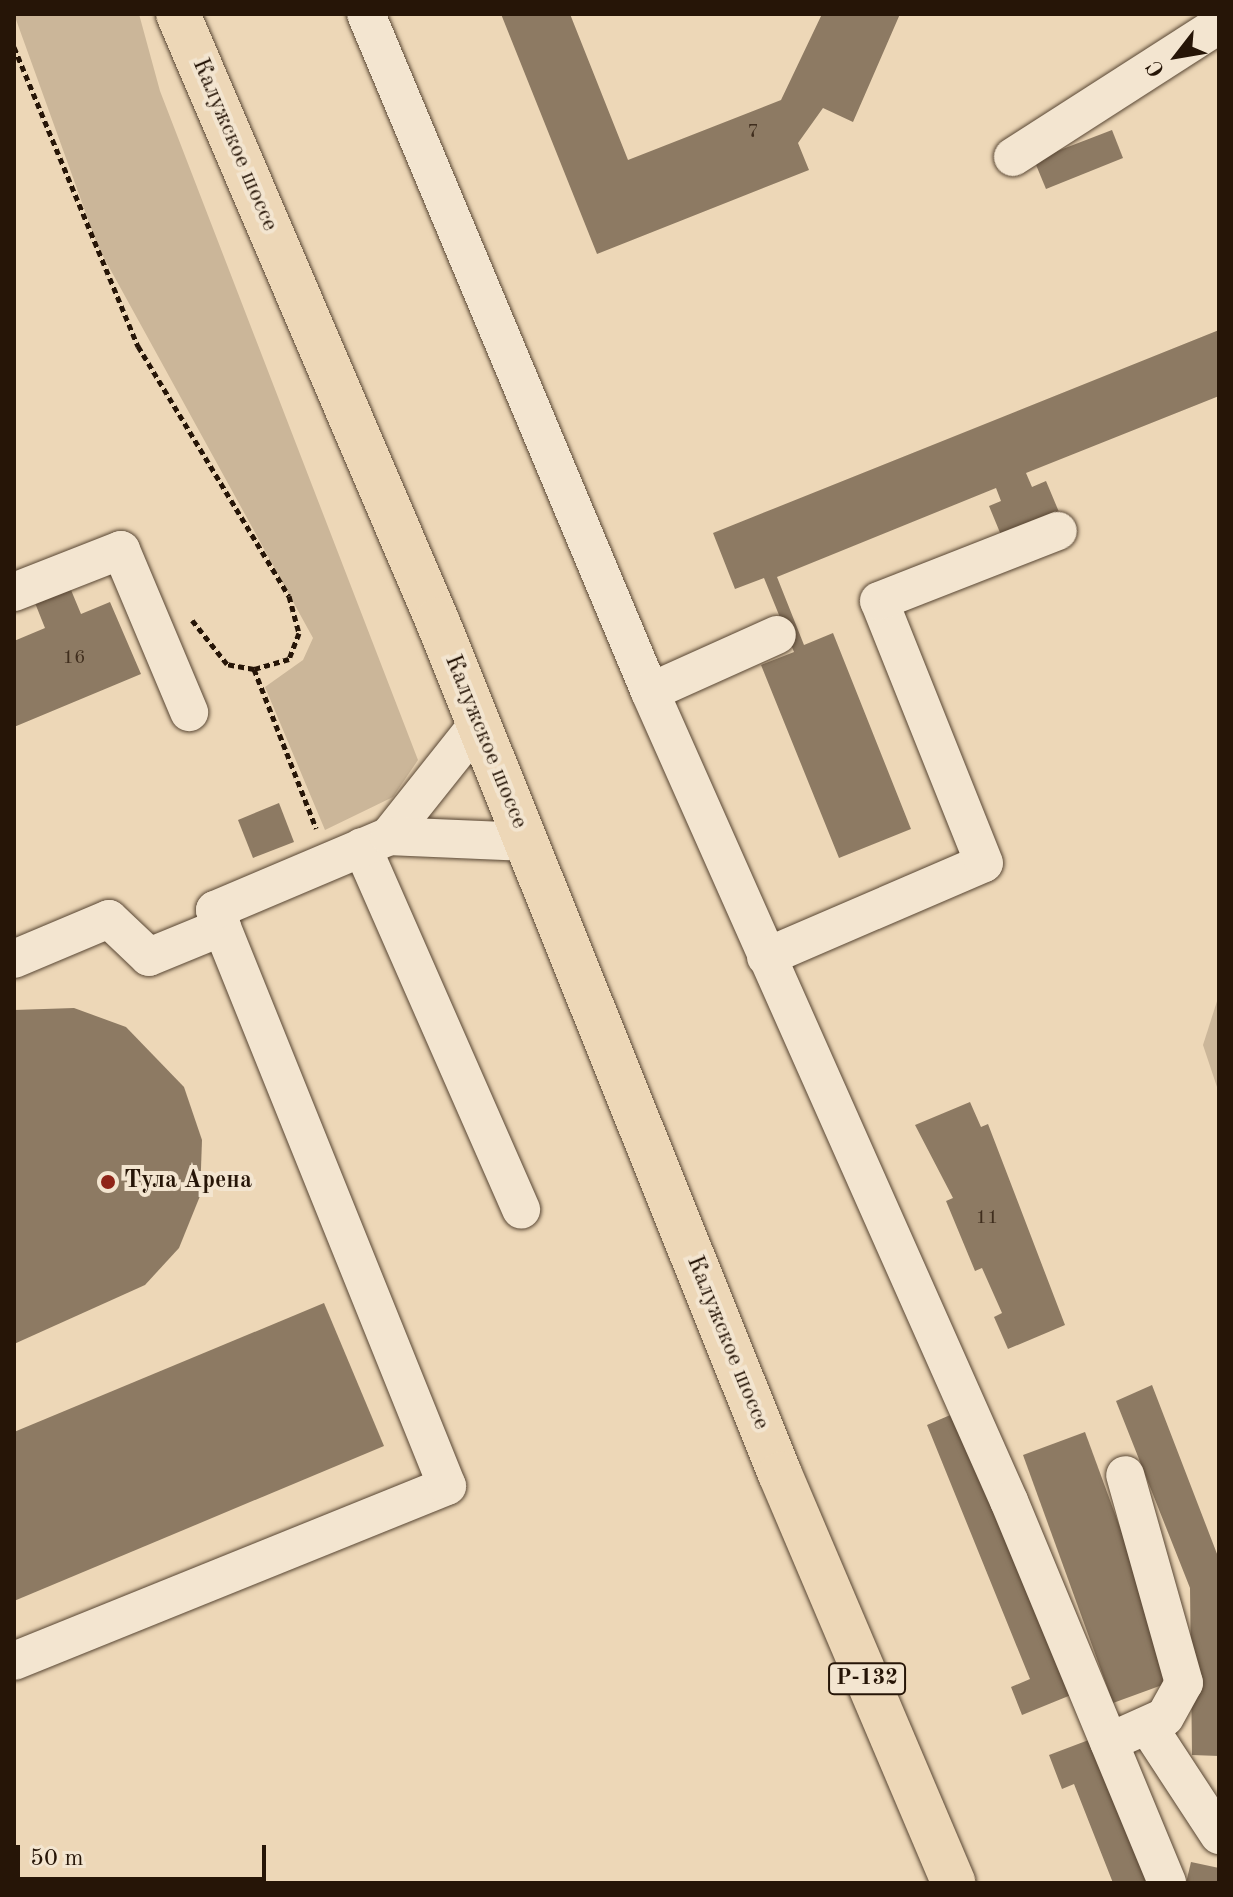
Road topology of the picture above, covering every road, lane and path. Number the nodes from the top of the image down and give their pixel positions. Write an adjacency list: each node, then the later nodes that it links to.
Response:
1 (178, 14): 13 (main road, Калужское шоссе)
2 (366, 14): 11 (street)
3 (1219, 25): 5 (street)
4 (14, 47): 10 (path)
5 (1013, 157)
6 (1058, 531): 17 (street)
7 (14, 592): 12 (street)
8 (189, 613): 10 (path)
9 (777, 635): 11 (street)
10 (254, 669): 15 (path)
11 (650, 692): 17 (street)
12 (189, 712)
13 (478, 724): 14 (main road, Калужское шоссе); 15 (street)
14 (526, 842): 15 (street); 25 (main road, Калужское шоссе / Р-132)
15 (360, 848): 16 (street); 19 (street)
16 (222, 927): 18 (street); 21 (street)
17 (766, 957): 23 (street)
18 (14, 959)
19 (521, 1210)
20 (1125, 1475): 22 (street)
21 (14, 1661)
22 (1149, 1728): 23 (street); 24 (street)
23 (1109, 1742): 26 (street)
24 (1219, 1835)
25 (954, 1883)
26 (1167, 1883)

